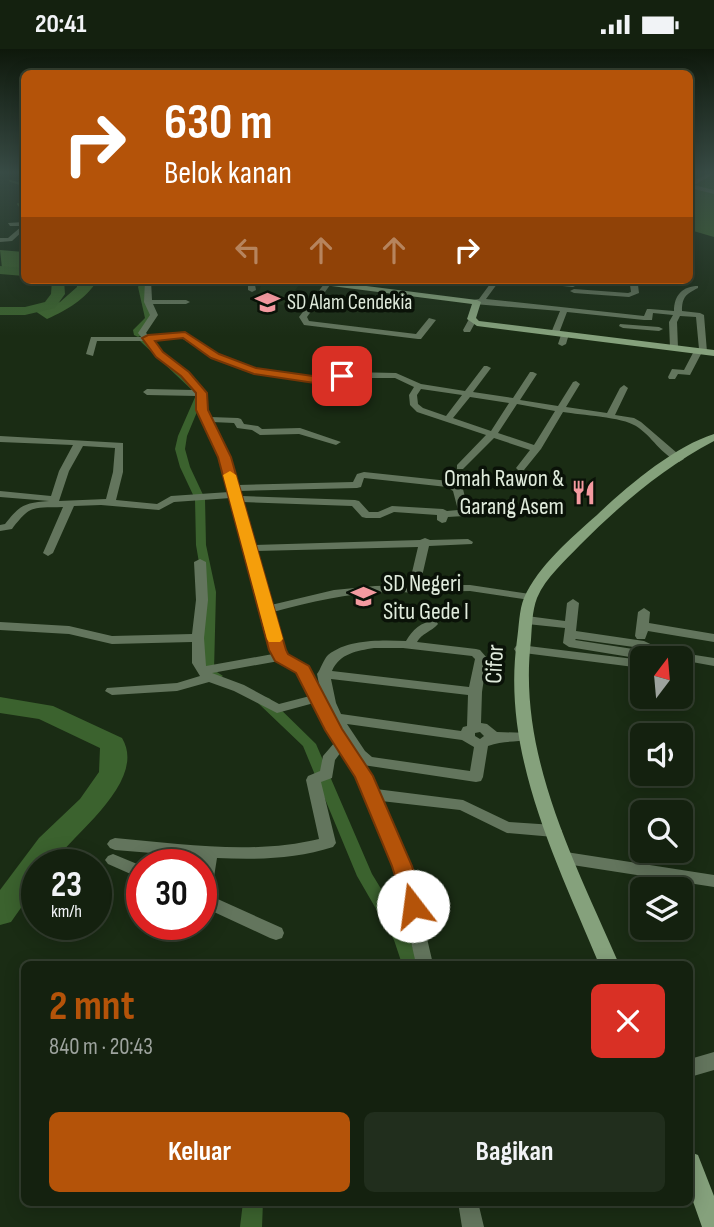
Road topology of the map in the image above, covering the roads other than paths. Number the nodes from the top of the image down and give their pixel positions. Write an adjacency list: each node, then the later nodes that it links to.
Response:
1 (21, 229): 3 (street)
2 (0, 233): 3 (street)
3 (16, 234): 4 (street)
4 (0, 240)
5 (148, 284): 13 (street)
6 (251, 284): 12 (street)
7 (333, 284): 15 (street); 20 (street)
8 (494, 284): 15 (street)
9 (574, 285): 10 (street); 17 (street)
10 (635, 285)
11 (696, 287): 18 (street)
12 (252, 290)
13 (148, 302): 14 (street); 25 (street)
14 (186, 302)
15 (480, 302): 17 (street); 23 (street)
16 (620, 303): 19 (street)
17 (567, 311): 19 (street); 23 (street)
18 (678, 313): 19 (street); 28 (street); 29 (street)
19 (620, 316): 21 (street)
20 (432, 320)
21 (623, 326): 22 (street); 26 (street)
22 (659, 329)
23 (555, 333): 24 (street)
24 (565, 334): 26 (street); 27 (street)
25 (144, 338): 31 (street); 36 (street); 39 (street)
26 (617, 341): 28 (street)
27 (562, 344)
28 (674, 348): 29 (street)
29 (701, 351): 30 (street); 34 (street)
30 (714, 353)
31 (90, 354)
32 (487, 368): 40 (street)
33 (533, 374): 41 (street)
34 (672, 377)
35 (576, 384): 42 (street)
36 (419, 386): 40 (street); 45 (street)
37 (624, 387): 43 (street)
38 (147, 392): 39 (street)
39 (197, 393): 44 (street)
40 (467, 394): 41 (street); 45 (street)
41 (514, 401): 42 (street); 46 (street)
42 (561, 409): 43 (street); 51 (street)
43 (610, 416): 52 (street)
44 (205, 419): 49 (street); 56 (street)
45 (448, 419): 46 (street)
46 (494, 433): 51 (street); 53 (street)
47 (714, 437): 52 (street)
48 (0, 439): 50 (street)
49 (336, 442)
50 (79, 444): 57 (street); 58 (street)
51 (536, 449): 54 (street)
52 (679, 459): 67 (street)
53 (460, 467)
54 (521, 468)
55 (0, 494): 57 (street)
56 (235, 494): 56 (street); 58 (street); 63 (street)
57 (54, 501): 59 (street); 60 (street)
58 (110, 502): 59 (street)
59 (70, 503): 64 (street)
60 (0, 528)
61 (425, 541): 62 (street); 63 (street); 66 (street)
62 (468, 543)
63 (249, 548): 69 (street)
64 (48, 554)
65 (200, 562): 75 (street)
66 (413, 591): 67 (street); 69 (street)
67 (530, 597): 71 (street, Cifor)
68 (573, 603): 74 (street)
69 (267, 610): 79 (street)
70 (645, 612): 76 (street)
71 (527, 620): 74 (street); 78 (street, Cifor)
72 (432, 624): 77 (street)
73 (0, 626): 75 (street)
74 (570, 630): 81 (street)
75 (198, 638): 82 (street)
76 (714, 638)
77 (409, 646): 83 (street); 85 (street)
78 (520, 649): 80 (street); 89 (street, Cifor)
79 (281, 657): 82 (street); 86 (street)
80 (630, 662)
81 (714, 662)
82 (207, 672): 84 (street); 86 (street)
83 (323, 674): 85 (street); 87 (street)
84 (112, 691)
85 (475, 692): 88 (street)
86 (317, 698): 91 (street)
87 (336, 718): 88 (street); 90 (street)
88 (470, 729): 90 (street)
89 (525, 736): 90 (street); 93 (street, Cifor)
90 (487, 740)
91 (342, 743): 92 (street); 94 (street)
92 (370, 794): 93 (street); 102 (street)
93 (554, 831): 97 (street, Cifor)
94 (217, 851)
95 (114, 852): 96 (street); 98 (street)
96 (126, 852)
97 (566, 858): 99 (street); 103 (street, Cifor)
98 (126, 861)
99 (714, 881)
100 (217, 906): 101 (street)
101 (276, 933)
102 (424, 961)
103 (608, 961)
104 (714, 1061): 105 (street)
105 (693, 1067)
106 (693, 1171): 109 (street)
107 (469, 1206): 108 (street)
108 (473, 1227)
109 (714, 1227)

